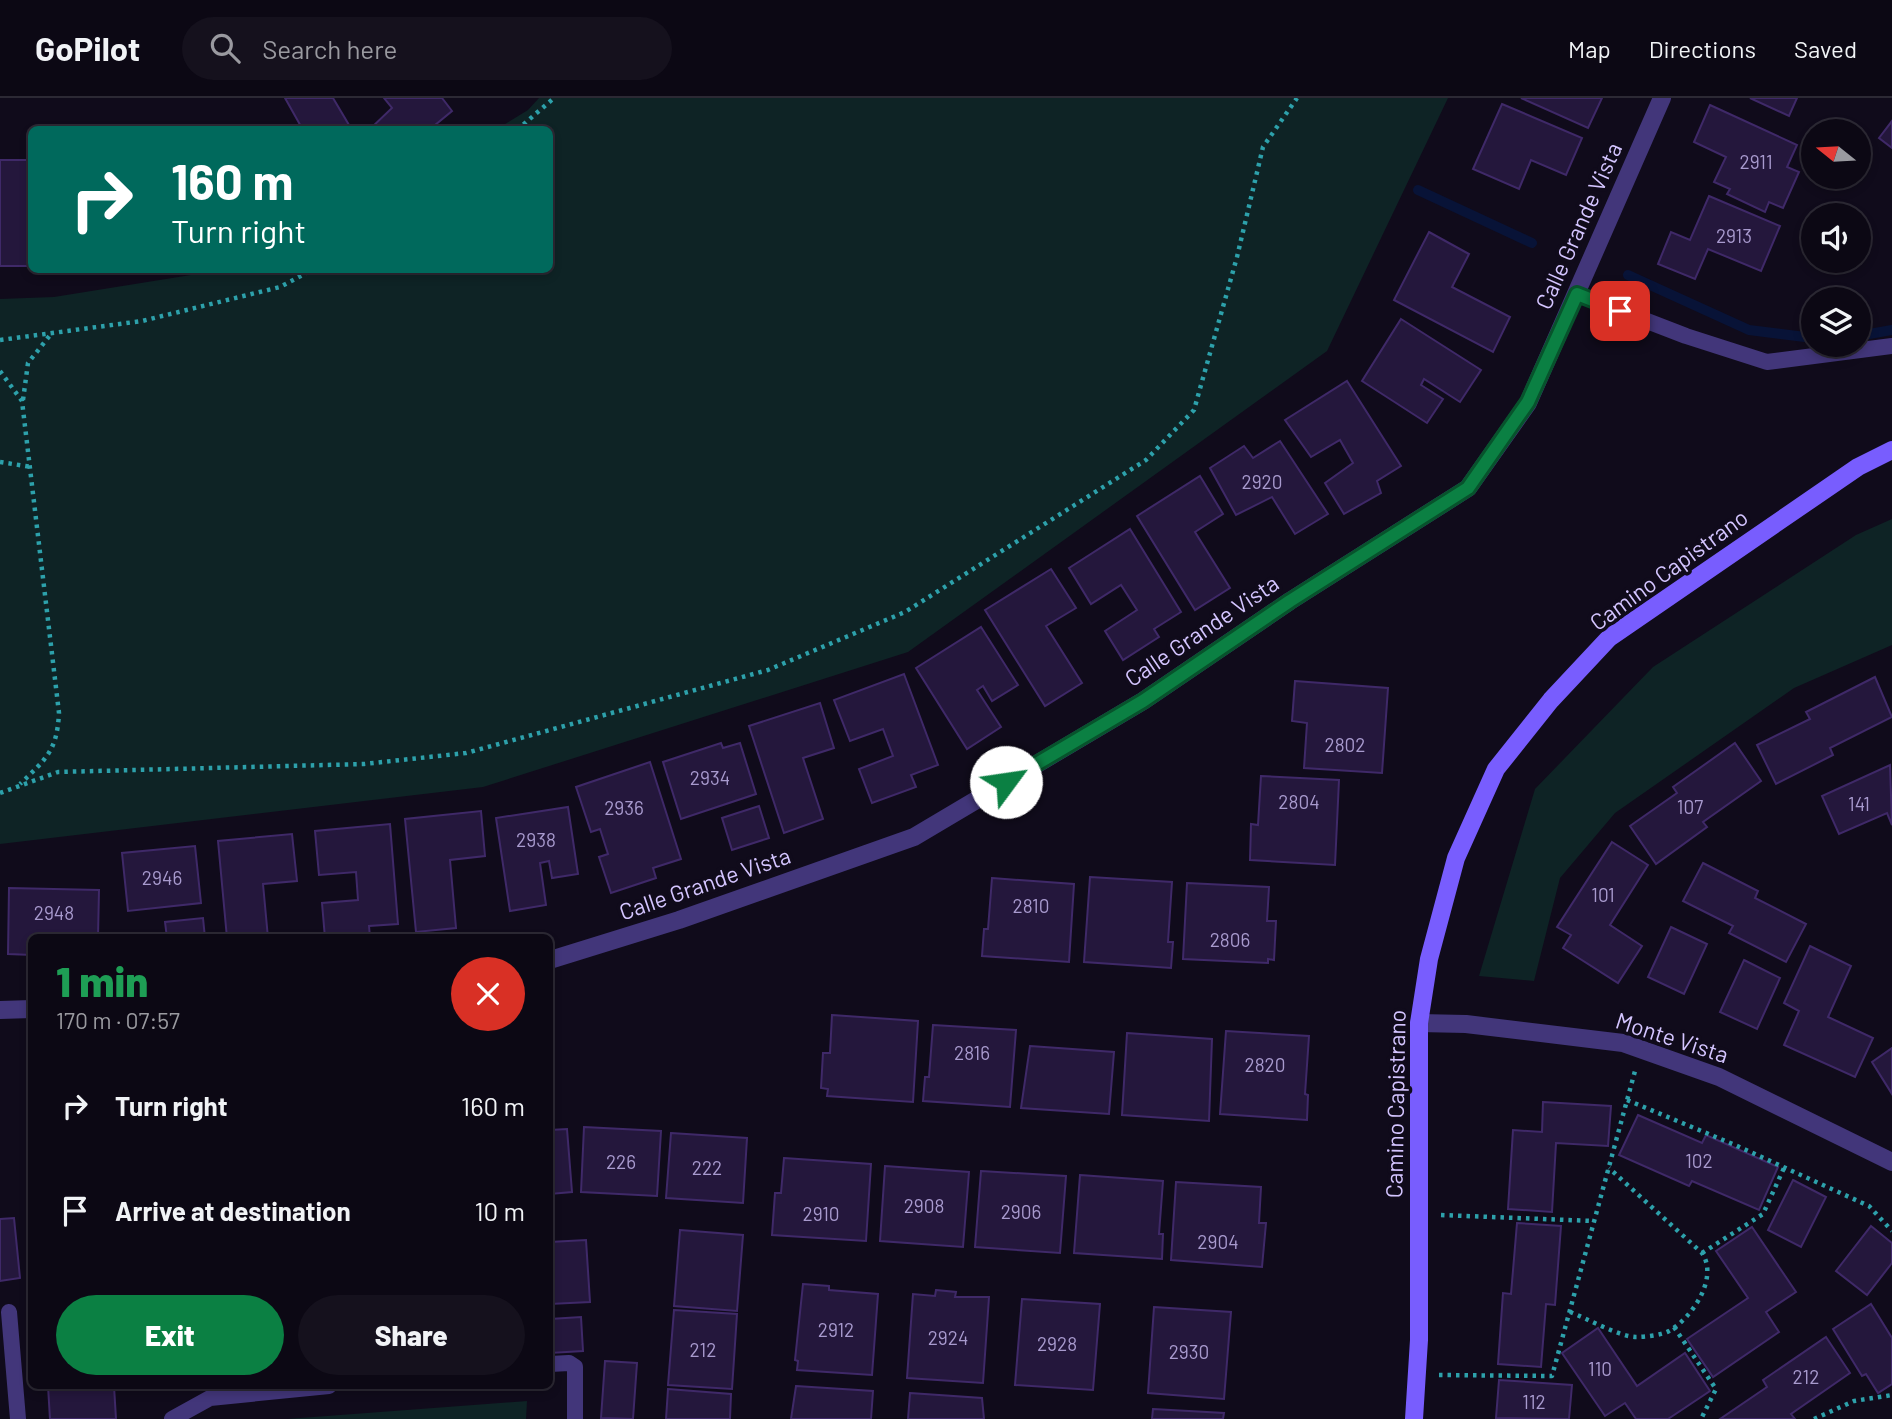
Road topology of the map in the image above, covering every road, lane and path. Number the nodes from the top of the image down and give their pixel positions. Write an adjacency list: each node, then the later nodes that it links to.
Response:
1 (554, 98): 4 (path)
2 (1297, 98): 15 (path)
3 (1662, 98): 6 (street, Calle Grande Vista)
4 (522, 126)
5 (306, 273): 7 (path)
6 (1577, 294): 9 (lane); 17 (street, Calle Grande Vista)
7 (51, 334): 8 (path); 11 (path)
8 (0, 340)
9 (1892, 346)
10 (0, 371): 11 (path)
11 (22, 401): 14 (path)
12 (1892, 450): 20 (main road, Camino Capistrano)
13 (0, 462): 14 (path)
14 (32, 467): 15 (path)
15 (17, 787): 16 (path)
16 (0, 793)
17 (553, 959)
18 (28, 1009): 19 (street)
19 (0, 1010)
20 (1419, 1023): 21 (street, Monte Vista); 26 (main road, Camino Capistrano)
21 (1641, 1049): 22 (path); 23 (street, Monte Vista)
22 (1627, 1100): 24 (path); 25 (path)
23 (1892, 1162)
24 (1609, 1168): 27 (path); 29 (path)
25 (1784, 1168): 28 (path); 29 (path)
26 (1419, 1214): 27 (path); 34 (main road, Camino Capistrano)
27 (1594, 1222): 31 (path)
28 (1892, 1231)
29 (1702, 1253): 32 (path)
30 (9, 1312): 37 (lane)
31 (1570, 1312): 32 (path); 34 (path)
32 (1674, 1327): 41 (path)
33 (553, 1364): 39 (lane)
34 (1417, 1374): 40 (main road, Camino Capistrano)
35 (299, 1389): 38 (lane)
36 (1892, 1395): 42 (path)
37 (18, 1419)
38 (172, 1419)
39 (575, 1419)
40 (1414, 1419)
41 (1701, 1419)
42 (1814, 1419)

